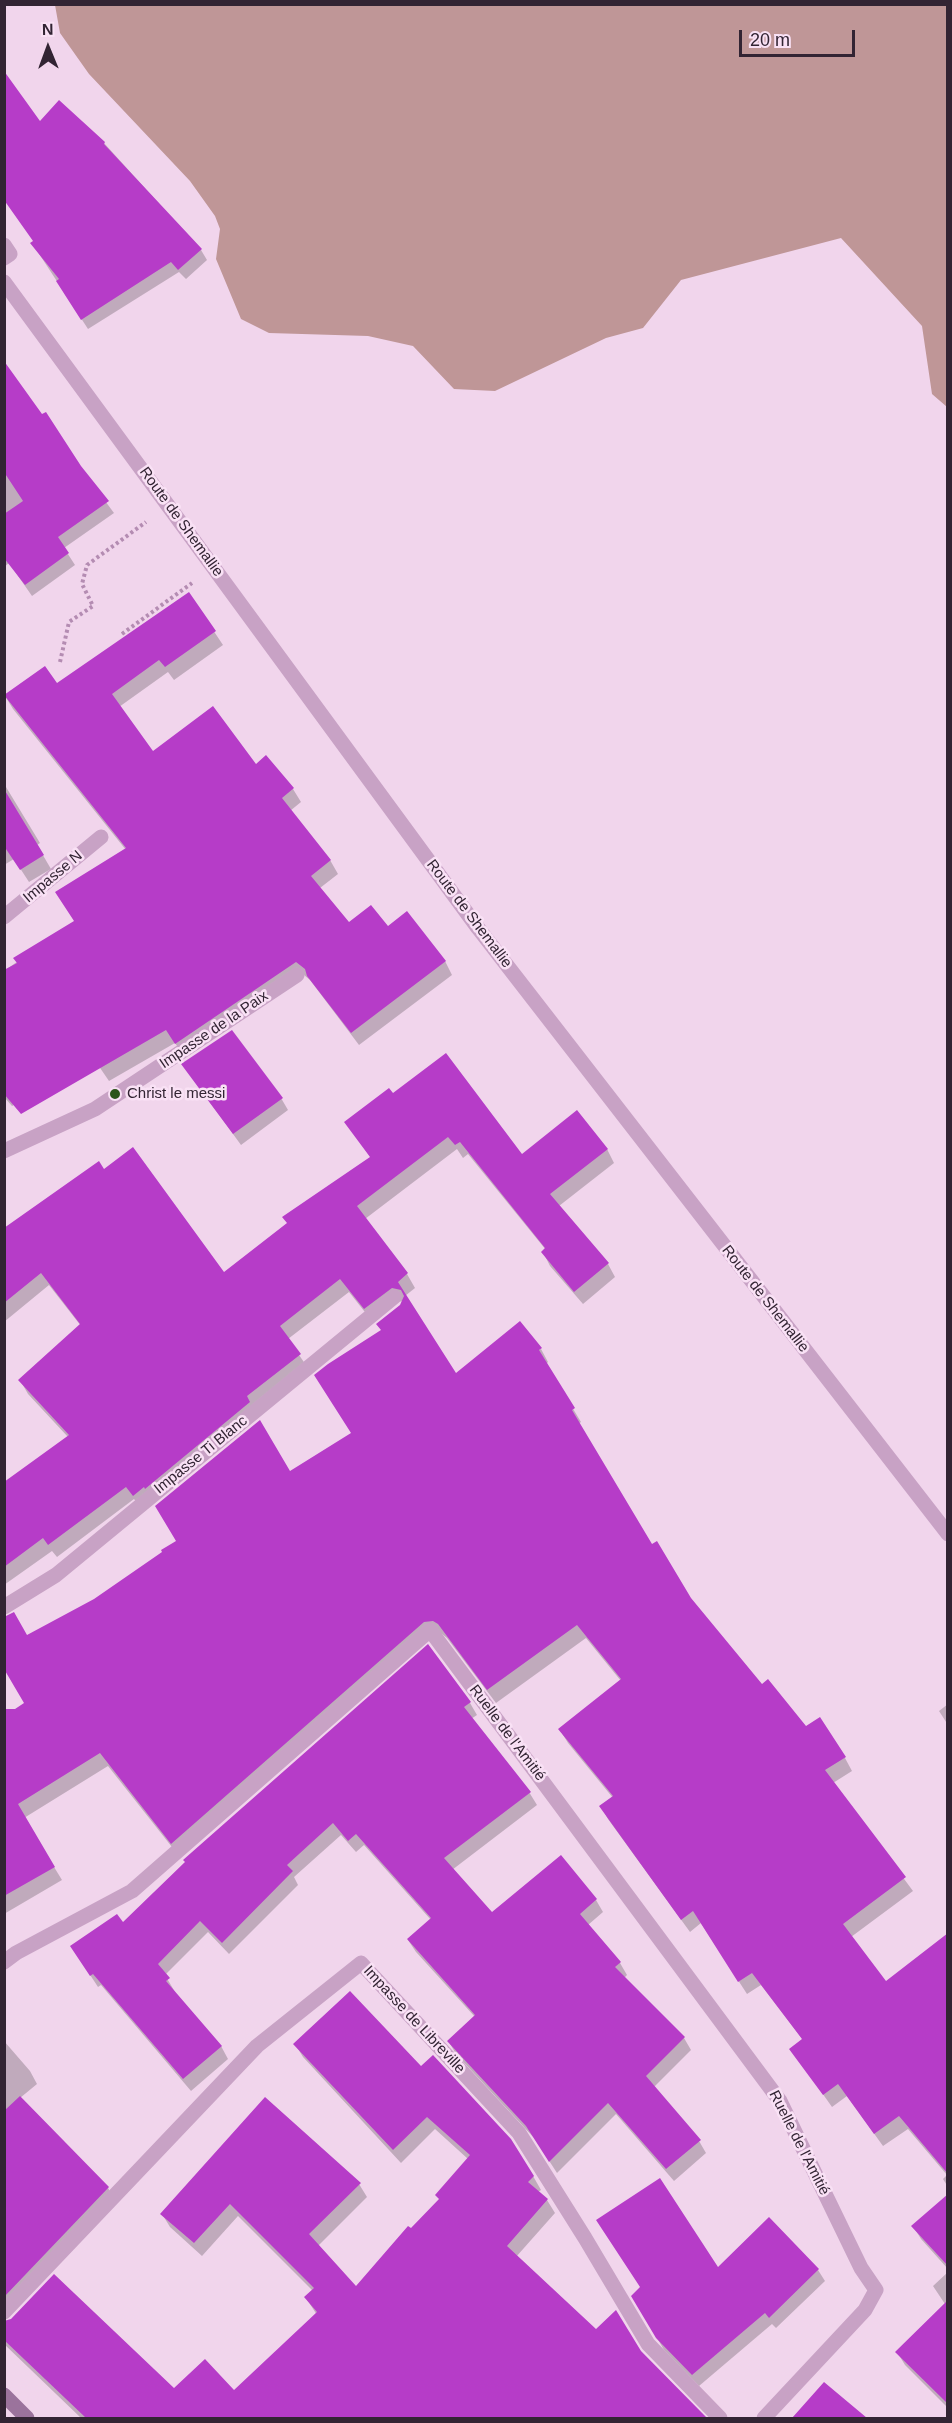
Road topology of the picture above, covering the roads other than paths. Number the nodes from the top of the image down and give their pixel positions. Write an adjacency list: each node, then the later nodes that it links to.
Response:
1 (4, 245): 2 (street)
2 (4, 258)
3 (4, 282): 9 (street, Route de Shemallie)
4 (101, 837): 5 (street, Impasse N)
5 (4, 917)
6 (297, 975): 7 (street, Impasse de la Paix)
7 (4, 1151)
8 (393, 1297): 10 (street, Impasse Ti Blanc)
9 (948, 1534)
10 (4, 1607)
11 (4, 1962): 16 (street, Ruelle de l'Amitié)
12 (4, 2312): 15 (street, Impasse de Libreville)
13 (4, 2395): 14 (street)
14 (27, 2418)
15 (720, 2418)
16 (764, 2418)

